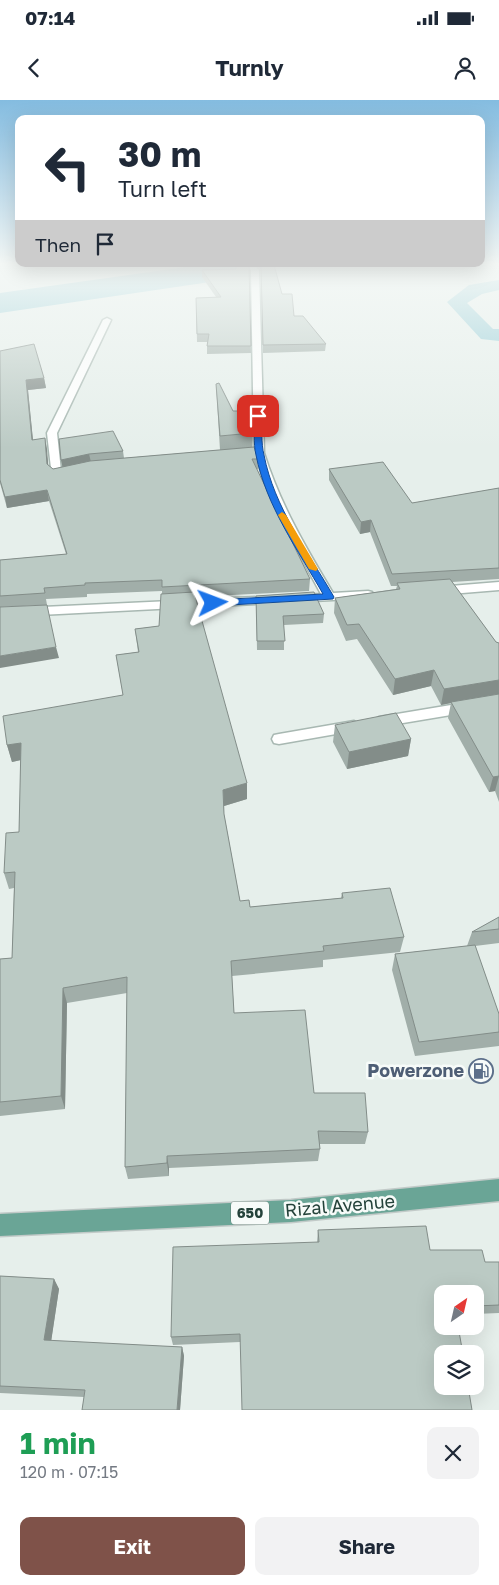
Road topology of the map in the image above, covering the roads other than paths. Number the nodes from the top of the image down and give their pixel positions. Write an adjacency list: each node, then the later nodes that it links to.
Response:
1 (104, 326): 3 (street)
2 (255, 326): 8 (street)
3 (82, 469)
4 (499, 586): 5 (street)
5 (453, 590): 6 (street); 9 (street)
6 (424, 592)
7 (377, 594): 8 (street)
8 (329, 597): 10 (street)
9 (464, 606)
10 (0, 613)
11 (499, 702): 12 (street)
12 (279, 739)
13 (499, 1190): 14 (main road, Rizal Avenue / 650)
14 (0, 1224)

